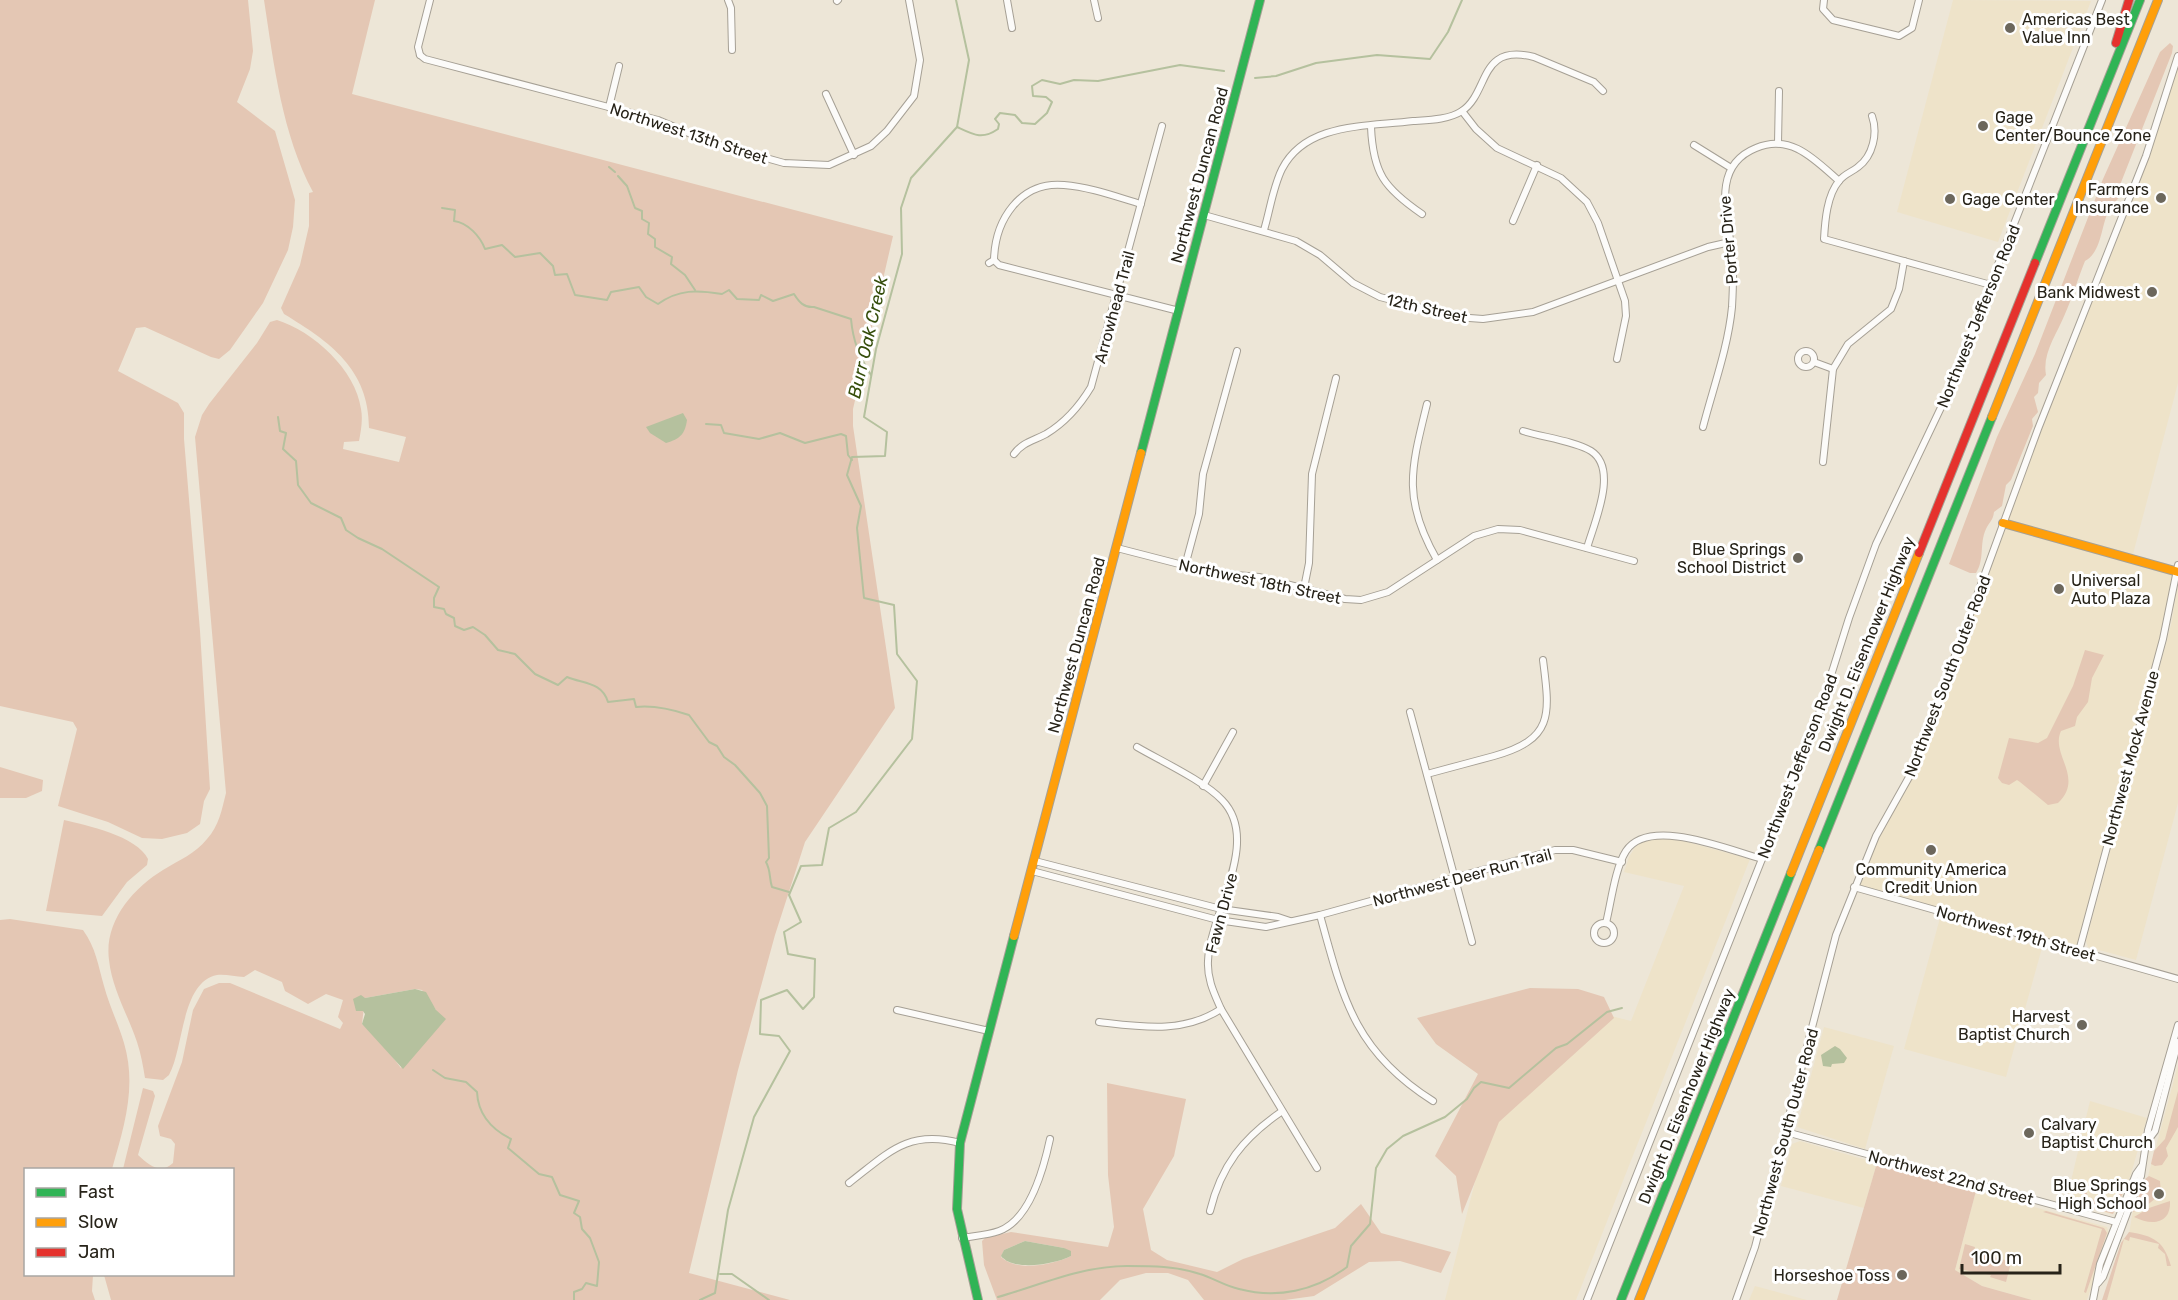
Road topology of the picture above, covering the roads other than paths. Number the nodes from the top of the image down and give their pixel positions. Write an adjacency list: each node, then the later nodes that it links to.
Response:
1 (430, 0): 18 (street)
2 (728, 0): 17 (street)
3 (909, 0): 33 (street, Northwest 13th Street)
4 (1007, 0): 15 (street)
5 (1095, 0): 14 (street)
6 (1260, 0): 39 (main road, Northwest Duncan Road)
7 (1824, 0): 8 (street)
8 (1919, 0)
9 (2102, 0): 45 (street, Northwest Jefferson Road)
10 (2129, 0): 25 (main road)
11 (2140, 0): 25 (main road, Dwight D. Eisenhower Highway)
12 (2158, 0): 16 (main road, Dwight D. Eisenhower Highway)
13 (2164, 0): 16 (main road)
14 (1098, 18)
15 (1012, 28)
16 (2144, 36): 110 (main road, Dwight D. Eisenhower Highway)
17 (732, 50)
18 (420, 55): 20 (street); 26 (street, Northwest 13th Street)
19 (2178, 56): 58 (street, Northwest South Outer Road)
20 (412, 58)
21 (619, 66): 26 (street)
22 (1603, 91): 27 (street)
23 (1779, 91): 31 (street)
24 (826, 94): 33 (street)
25 (2098, 104): 109 (main road, Dwight D. Eisenhower Highway)
26 (609, 107): 33 (street, Northwest 13th Street)
27 (1462, 111): 30 (street); 34 (street)
28 (1872, 116): 36 (street)
29 (1162, 126): 37 (street, Arrowhead Trail)
30 (1371, 127): 38 (street); 41 (street)
31 (1778, 143): 35 (street); 36 (street)
32 (1694, 145): 35 (street)
33 (854, 155)
34 (1536, 165): 40 (street); 44 (street)
35 (1731, 168): 42 (street, Porter Drive)
36 (1839, 181): 43 (street)
37 (1142, 204): 46 (street, Arrowhead Trail); 46 (street)
38 (1422, 214)
39 (1204, 215): 41 (street, 12th Street); 47 (main road, Northwest Duncan Road)
40 (1513, 221)
41 (1264, 230): 44 (street, 12th Street)
42 (1730, 242): 44 (street, 12th Street); 54 (street, Porter Drive)
43 (1904, 261): 45 (street); 51 (street)
44 (1620, 280): 49 (street)
45 (1991, 285): 72 (street, Northwest Jefferson Road)
46 (1117, 297): 47 (street); 56 (street, Arrowhead Trail)
47 (1179, 311): 59 (main road, Northwest Duncan Road)
48 (1237, 351): 63 (street)
49 (1617, 359)
50 (1814, 362): 51 (street)
51 (1833, 369): 57 (street)
52 (1336, 378): 65 (street)
53 (1427, 404): 61 (street)
54 (1703, 427)
55 (1523, 431): 60 (street)
56 (1014, 454)
57 (1823, 462)
58 (2003, 523): 64 (main road); 78 (street, Northwest South Outer Road)
59 (1118, 548): 63 (street, Northwest 18th Street); 73 (main road, Northwest Duncan Road)
60 (1587, 548): 61 (street, Northwest 18th Street); 62 (street, Northwest 18th Street)
61 (1437, 560): 65 (street, Northwest 18th Street)
62 (1634, 561)
63 (1185, 566): 65 (street, Northwest 18th Street)
64 (2177, 569): 86 (street, Northwest Mock Avenue)
65 (1304, 588)
66 (1543, 660): 70 (street)
67 (1410, 712): 70 (street)
68 (1233, 732): 71 (street)
69 (1137, 747): 71 (street, Fawn Drive)
70 (1427, 774): 76 (street)
71 (1203, 786): 80 (street, Fawn Drive)
72 (1762, 859): 74 (street); 108 (street, Northwest Jefferson Road)
73 (1035, 861): 75 (main road, Northwest Duncan Road); 77 (street, Northwest Deer Run Trail)
74 (1622, 862): 76 (street, Northwest Deer Run Trail); 84 (street)
75 (1032, 871): 79 (street, Northwest Deer Run Trail); 92 (main road, Northwest Duncan Road)
76 (1455, 878): 81 (street, Northwest Deer Run Trail); 85 (street)
77 (1131, 886): 79 (street); 80 (street, Northwest Deer Run Trail)
78 (1854, 887): 86 (street, Northwest 19th Street); 96 (street, Northwest South Outer Road)
79 (1129, 896): 82 (street, Northwest Deer Run Trail)
80 (1221, 909): 82 (street, Fawn Drive); 83 (street, Northwest Deer Run Trail)
81 (1320, 915): 83 (street, Northwest Deer Run Trail); 94 (street)
82 (1218, 920): 83 (street, Northwest Deer Run Trail); 88 (street, Fawn Drive)
83 (1291, 921)
84 (1606, 923)
85 (1472, 942)
86 (2079, 951): 87 (street, Northwest 19th Street)
87 (2178, 979)
88 (1221, 1009): 90 (street); 95 (street, Fawn Drive)
89 (897, 1010): 92 (street)
90 (1099, 1022)
91 (2178, 1025): 98 (street)
92 (989, 1030): 99 (main road, Northwest Duncan Road)
93 (2178, 1042): 98 (street)
94 (1433, 1101)
95 (1281, 1112): 101 (street, Fawn Drive); 103 (street)
96 (1786, 1132): 104 (street, Northwest 22nd Street); 111 (street, Northwest South Outer Road)
97 (1050, 1139): 105 (street)
98 (2148, 1140): 100 (street)
99 (960, 1143): 102 (street); 105 (main road, Northwest Duncan Road)
100 (2141, 1167): 104 (street); 106 (street)
101 (1317, 1168)
102 (849, 1183)
103 (1210, 1211)
104 (2116, 1222): 106 (street)
105 (962, 1239): 107 (main road, Northwest Duncan Road)
106 (2098, 1283): 112 (street)
107 (978, 1300)
108 (1587, 1300)
109 (1621, 1300)
110 (1639, 1300)
111 (1736, 1300)
112 (2093, 1300)

